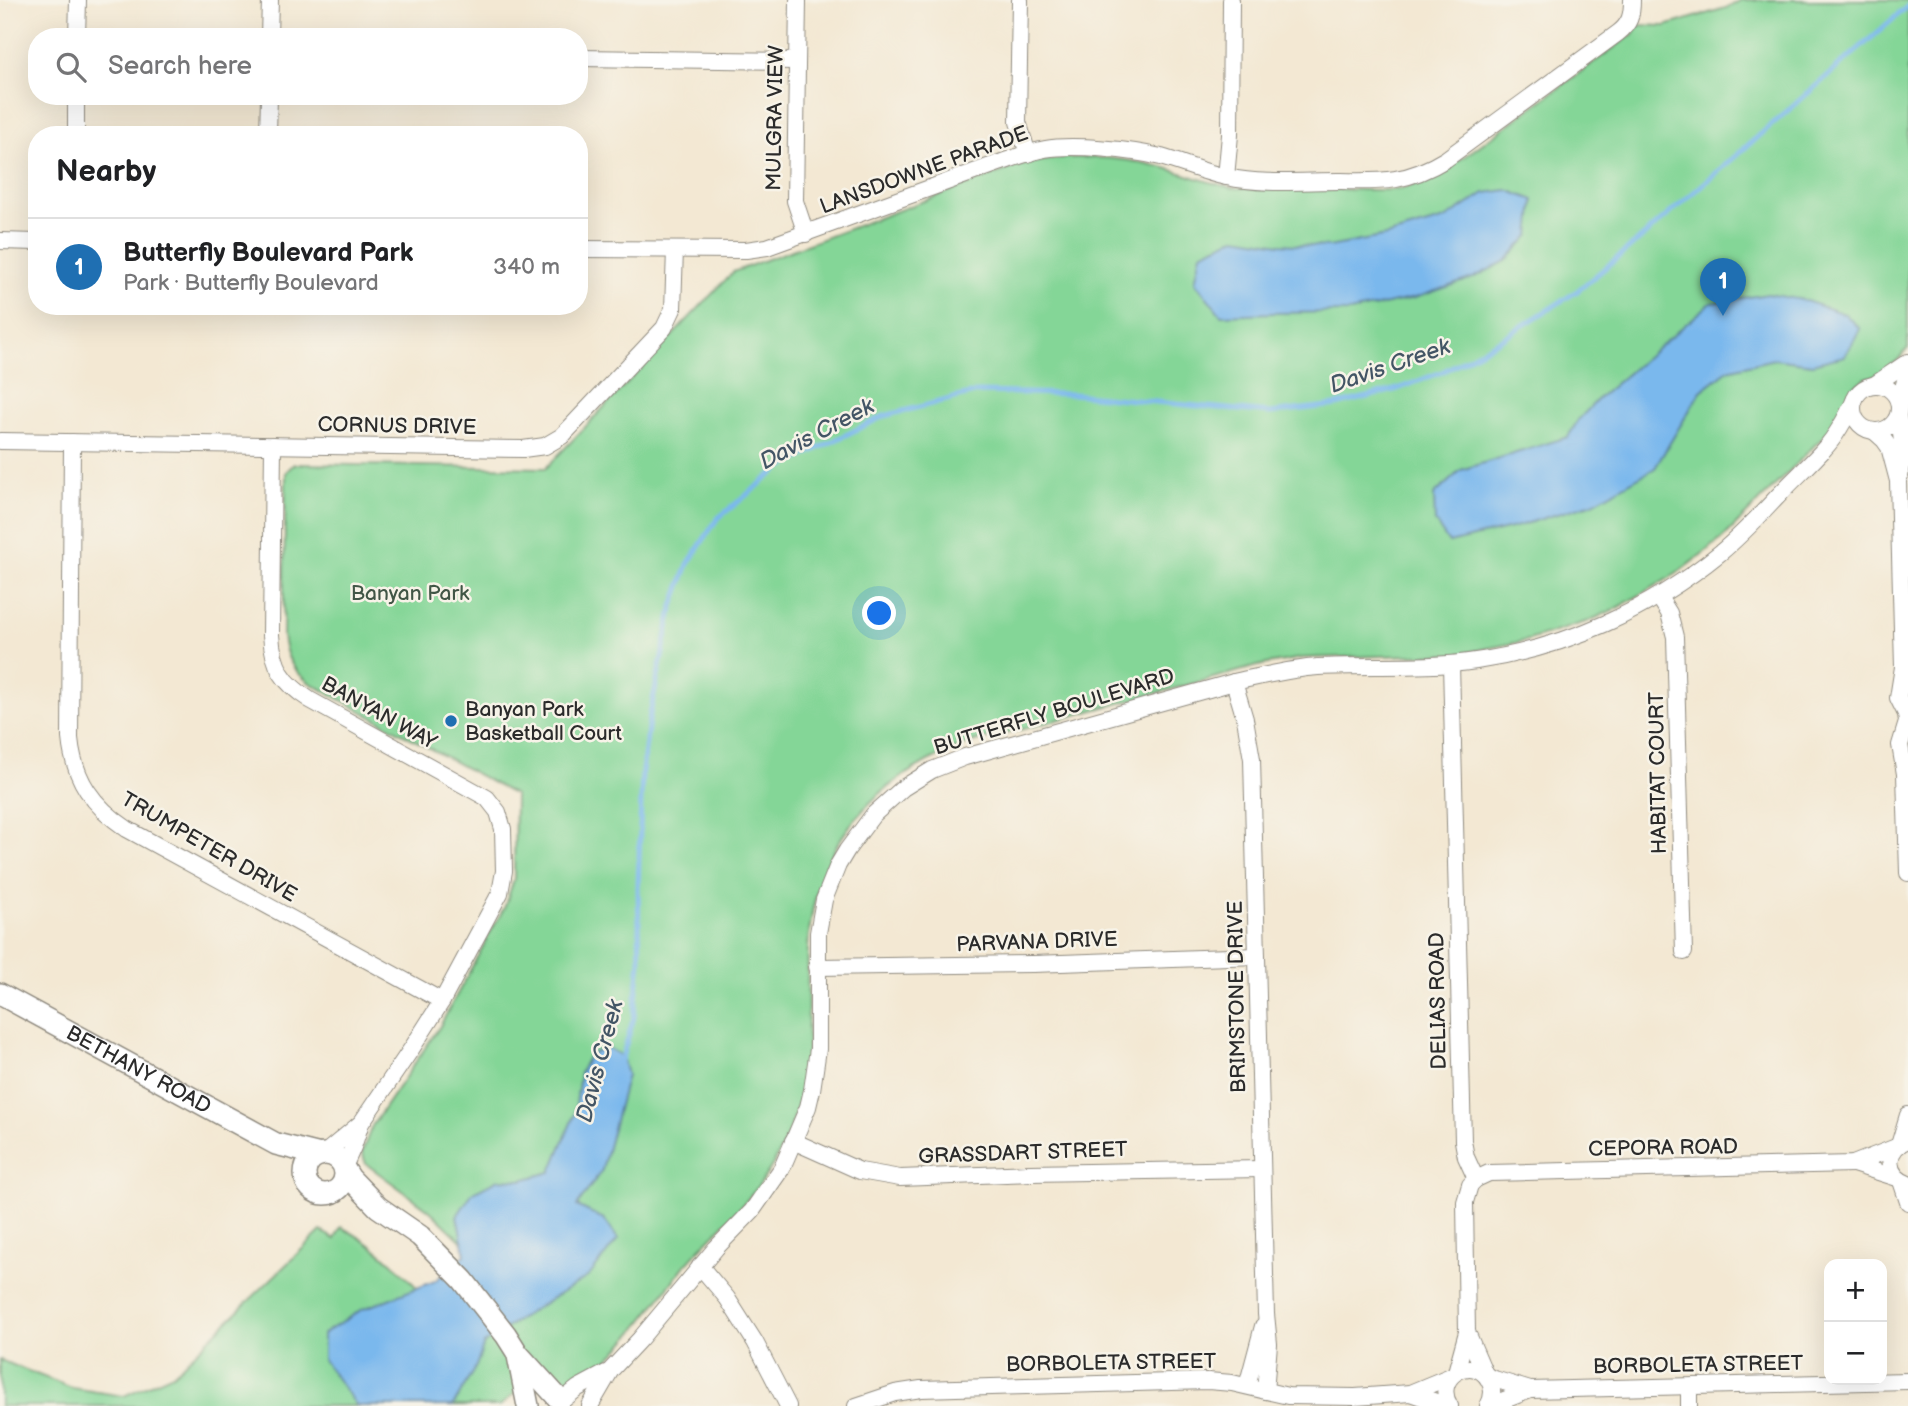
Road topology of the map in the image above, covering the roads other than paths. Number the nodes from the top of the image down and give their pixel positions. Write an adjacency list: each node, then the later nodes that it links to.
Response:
1 (78, 0): 7 (street)
2 (270, 0): 8 (street)
3 (798, 0): 10 (street, MULGRA VIEW)
4 (1020, 0): 15 (street)
5 (1231, 0): 16 (street)
6 (1632, 0): 16 (street, LANSDOWNE PARADE)
7 (77, 28)
8 (270, 28)
9 (588, 58): 10 (street)
10 (797, 61): 17 (street, MULGRA VIEW)
11 (76, 105): 13 (street)
12 (269, 105): 14 (street)
13 (76, 126)
14 (268, 126)
15 (1028, 154): 16 (street, LANSDOWNE PARADE); 17 (street, LANSDOWNE PARADE)
16 (1226, 177)
17 (806, 234): 21 (street, LANSDOWNE PARADE)
18 (0, 241): 19 (street)
19 (28, 242)
20 (588, 248): 21 (street, LANSDOWNE PARADE)
21 (675, 250): 30 (street, CORNUS DRIVE)
22 (1908, 362): 24 (street)
23 (1908, 369): 26 (street)
24 (1874, 385): 25 (street); 26 (street)
25 (1855, 399): 27 (street); 31 (street, BUTTERFLY BOULEVARD)
26 (1899, 410): 27 (street); 32 (street)
27 (1872, 431): 31 (street, BUTTERFLY BOULEVARD); 32 (street)
28 (0, 441): 29 (street, CORNUS DRIVE)
29 (72, 442): 30 (street, CORNUS DRIVE); 45 (street, TRUMPETER DRIVE)
30 (273, 445): 45 (street, BANYAN WAY)
31 (1826, 447): 33 (street, BUTTERFLY BOULEVARD)
32 (1898, 481): 35 (street)
33 (1659, 597): 34 (street, BUTTERFLY BOULEVARD); 41 (street, HABITAT COURT)
34 (1451, 664): 36 (street, BUTTERFLY BOULEVARD); 55 (street, DELIAS ROAD)
35 (1903, 667): 37 (street); 38 (street)
36 (1234, 682): 42 (street, BRIMSTONE DRIVE); 43 (street, BUTTERFLY BOULEVARD)
37 (1908, 687)
38 (1907, 722): 39 (street)
39 (1907, 769): 40 (street)
40 (1908, 873)
41 (1684, 952)
42 (1257, 956): 43 (street, PARVANA DRIVE); 54 (street, BRIMSTONE DRIVE)
43 (817, 967): 48 (street, BUTTERFLY BOULEVARD)
44 (0, 994): 49 (street, BETHANY ROAD)
45 (442, 1001): 47 (street, BANYAN WAY)
46 (1908, 1115): 50 (street)
47 (361, 1123): 51 (street, BANYAN WAY); 53 (street, BANYAN WAY)
48 (793, 1141): 54 (street, GRASSDART STREET); 61 (street, BUTTERFLY BOULEVARD)
49 (275, 1144): 51 (street, BETHANY ROAD); 56 (street, BETHANY ROAD)
50 (1901, 1144): 52 (street, CEPORA ROAD); 57 (street)
51 (322, 1154): 53 (street); 56 (street)
52 (1853, 1164): 55 (street, CEPORA ROAD); 57 (street, CEPORA ROAD)
53 (344, 1169): 58 (street); 60 (street)
54 (1262, 1169): 62 (street, BRIMSTONE DRIVE)
55 (1476, 1178): 63 (street)
56 (305, 1180): 58 (street)
57 (1902, 1181): 59 (street)
58 (331, 1194): 60 (street)
59 (1908, 1202)
60 (378, 1207): 64 (street)
61 (700, 1266): 65 (street, BUTTERFLY BOULEVARD); 78 (street)
62 (1266, 1314): 69 (street, BRIMSTONE DRIVE); 72 (street, BRIMSTONE DRIVE)
63 (1467, 1332): 66 (street); 67 (street)
64 (517, 1354): 74 (street); 75 (street)
65 (611, 1370): 74 (street, BUTTERFLY BOULEVARD); 77 (street, BUTTERFLY BOULEVARD)
66 (1453, 1374): 67 (street, BORBOLETA STREET); 73 (street, BORBOLETA STREET); 80 (street)
67 (1485, 1375): 71 (street, BORBOLETA STREET); 81 (street)
68 (1908, 1381): 70 (street, BORBOLETA STREET)
69 (1247, 1386): 72 (street, BORBOLETA STREET); 79 (street, BORBOLETA STREET)
70 (1689, 1387): 71 (street, BORBOLETA STREET); 82 (street)
71 (1530, 1390): 81 (street, BORBOLETA STREET)
72 (1265, 1391): 73 (street, BORBOLETA STREET)
73 (1410, 1394): 80 (street, BORBOLETA STREET)
74 (564, 1401): 76 (street)
75 (528, 1406)
76 (534, 1406)
77 (590, 1406)
78 (788, 1406)
79 (856, 1406)
80 (1449, 1406)
81 (1488, 1406)
82 (1689, 1406)

